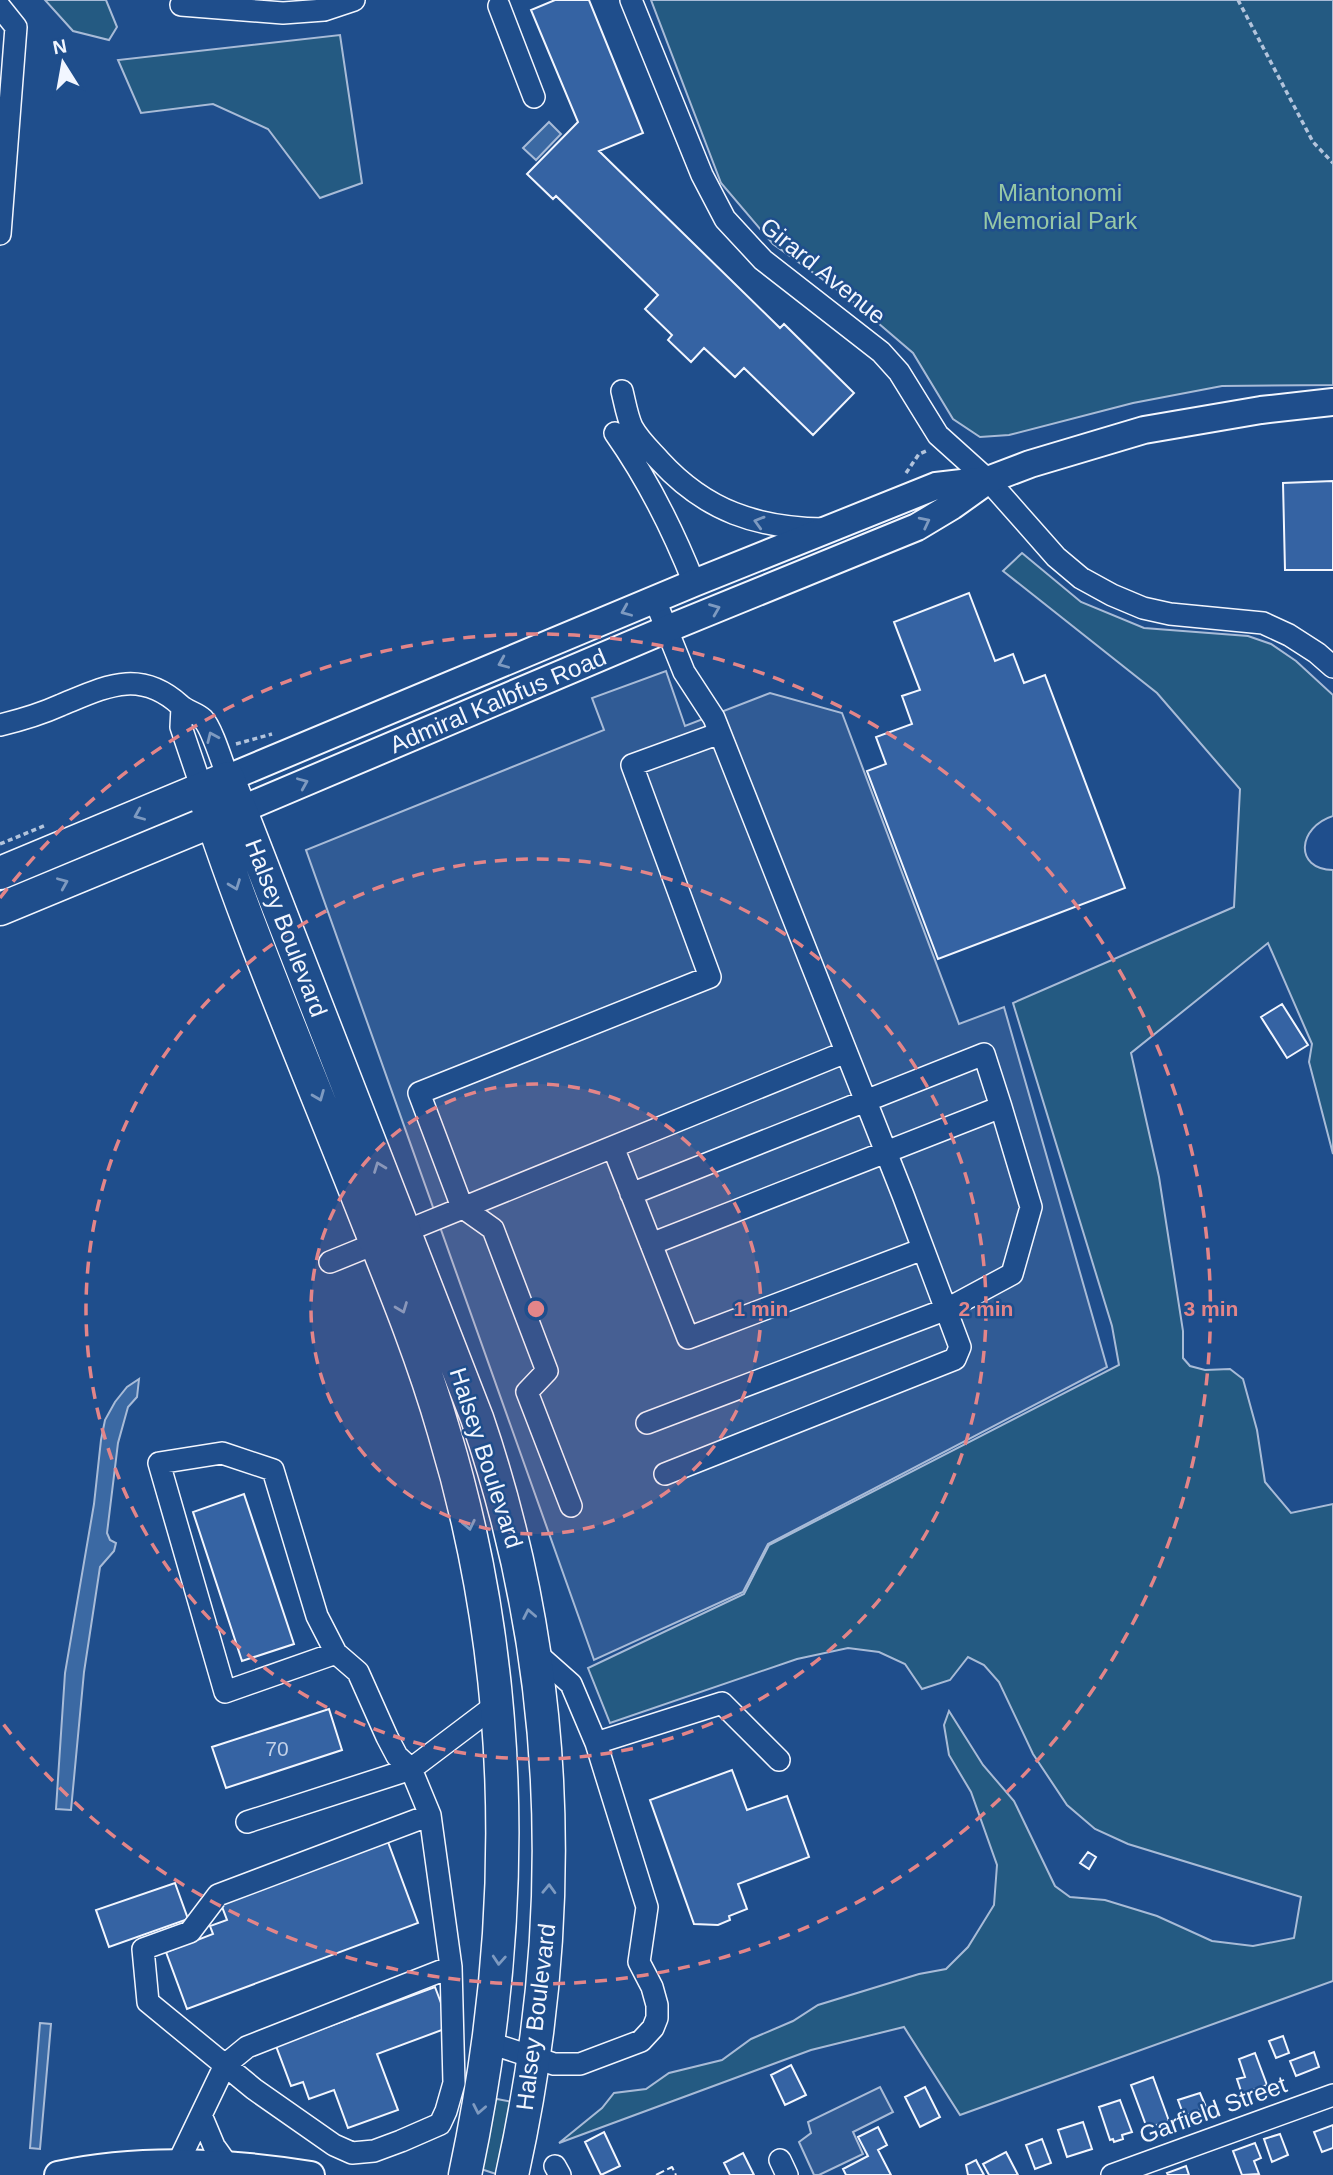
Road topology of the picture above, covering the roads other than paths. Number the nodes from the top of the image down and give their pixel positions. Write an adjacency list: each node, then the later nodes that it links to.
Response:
1 (354, 0): 3 (street)
2 (631, 0): 11 (street, Girard Avenue)
3 (181, 5)
4 (499, 6): 6 (street)
5 (0, 7): 7 (street)
6 (534, 97)
7 (0, 234)
8 (622, 391): 12 (street, one-way to 8)
9 (1333, 402): 11 (main road, Admiral Kalbfus Road)
10 (615, 433): 13 (street)
11 (988, 480): 12 (main road, Admiral Kalbfus Road); 15 (main road, Admiral Kalbfus Road, one-way to 11); 16 (street, Girard Avenue)
12 (826, 529): 13 (main road, Admiral Kalbfus Road)
13 (694, 583): 14 (main road, Admiral Kalbfus Road)
14 (654, 600): 15 (street); 19 (main road, Admiral Kalbfus Road, one-way to 19)
15 (667, 629): 18 (street); 20 (main road, Admiral Kalbfus Road, one-way to 15)
16 (1333, 667)
17 (0, 725): 19 (street)
18 (720, 733): 23 (street); 29 (street)
19 (215, 784): 20 (highway, Halsey Boulevard); 21 (highway, Admiral Kalbfus Road, one-way to 21)
20 (226, 815): 22 (highway, Admiral Kalbfus Road, one-way to 20); 30 (highway, Halsey Boulevard)
21 (0, 873)
22 (0, 909)
23 (846, 1052): 24 (street); 26 (street)
24 (866, 1101): 25 (street); 27 (street); 28 (street)
25 (1001, 1107): 27 (street); 34 (street)
26 (613, 1147): 28 (street); 29 (street)
27 (886, 1152): 31 (street); 32 (street)
28 (631, 1194): 31 (street)
29 (462, 1208): 30 (street); 37 (street)
30 (391, 1237): 33 (street); 39 (highway, Halsey Boulevard, one-way to 30); 40 (highway, Halsey Boulevard, one-way to 40)
31 (651, 1244): 32 (street)
32 (923, 1248): 34 (street)
33 (330, 1262)
34 (947, 1309): 35 (street); 36 (street)
35 (647, 1423)
36 (665, 1475)
37 (571, 1506)
38 (337, 1653): 38 (street); 43 (street)
39 (536, 1653): 41 (street); 48 (highway, Halsey Boulevard, one-way to 39)
40 (497, 1704): 43 (street); 47 (highway, Halsey Boulevard, one-way to 47)
41 (596, 1743): 42 (street); 48 (street)
42 (779, 1760)
43 (411, 1769): 44 (street); 45 (street)
44 (430, 1815): 46 (street); 49 (street)
45 (247, 1822)
46 (451, 1967): 49 (street); 49 (street)
47 (490, 2043): 48 (street); 56 (highway, Halsey Boulevard, one-way to 56)
48 (534, 2058): 57 (highway, Halsey Boulevard)
49 (225, 2065): 51 (street)
50 (1333, 2095): 58 (street, Garfield Street)
51 (201, 2115): 52 (street); 53 (street)
52 (177, 2165): 53 (main road); 54 (main road)
53 (229, 2167): 55 (main road)
54 (58, 2175)
55 (312, 2175)
56 (465, 2175)
57 (512, 2175)
58 (1112, 2175)

